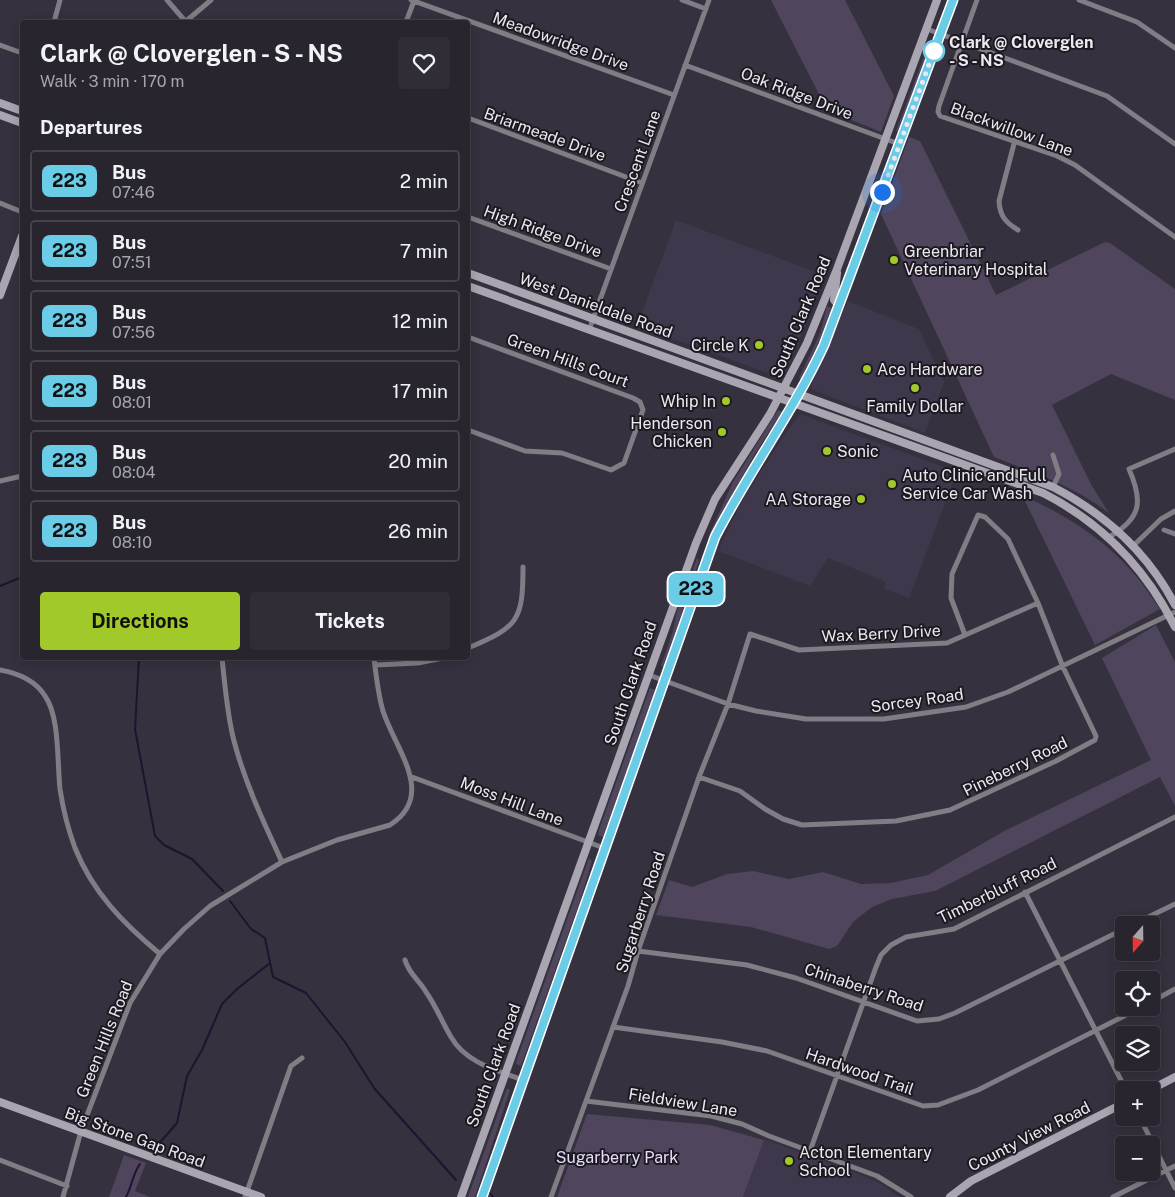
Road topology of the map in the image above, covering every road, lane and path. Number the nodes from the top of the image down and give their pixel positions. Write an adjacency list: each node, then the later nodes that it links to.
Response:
1 (60, 0): 12 (street)
2 (167, 0): 13 (street)
3 (211, 0): 14 (street)
4 (682, 0): 11 (street)
5 (709, 0): 11 (street, Crescent Lane)
6 (937, 0): 18 (main road, South Clark Road)
7 (952, 0): 19 (main road)
8 (977, 0): 20 (street, Blackwillow Lane)
9 (1079, 0): 22 (street)
10 (413, 1): 15 (street); 16 (street, Meadowridge Drive)
11 (706, 9): 24 (street, Crescent Lane)
12 (55, 20)
13 (183, 20)
14 (187, 20)
15 (407, 20)
16 (466, 20)
17 (470, 22): 25 (street, Meadowridge Drive)
18 (927, 29): 19 (street); 31 (main road, South Clark Road)
19 (940, 34): 20 (street); 33 (main road)
20 (962, 42): 32 (street, Blackwillow Lane); 34 (street)
21 (0, 45): 23 (street)
22 (1175, 48)
23 (20, 52)
24 (685, 65): 25 (street, Crescent Lane); 31 (street, Oak Ridge Drive)
25 (674, 95): 35 (street, Crescent Lane)
26 (0, 103): 27 (main road)
27 (20, 110)
28 (0, 115): 30 (main road)
29 (470, 119): 35 (street, Briarmeade Drive)
30 (20, 122)
31 (886, 140): 33 (street, Oak Ridge Drive); 40 (main road, South Clark Road)
32 (1015, 140): 39 (street); 41 (street, Blackwillow Lane)
33 (899, 144): 43 (main road)
34 (1175, 144)
35 (642, 183): 44 (street, Crescent Lane)
36 (0, 203): 37 (street)
37 (20, 211)
38 (470, 218): 44 (street, High Ridge Drive)
39 (1018, 230)
40 (850, 235): 43 (main road); 45 (main road, South Clark Road)
41 (1175, 237)
42 (20, 241): 48 (main road)
43 (864, 241): 49 (main road)
44 (611, 269): 50 (street, Crescent Lane)
45 (837, 269): 49 (main road); 57 (main road, South Clark Road)
46 (470, 274): 50 (main road, West Danieldale Road)
47 (470, 287): 51 (main road, West Danieldale Road)
48 (0, 295)
49 (839, 306): 58 (main road)
50 (593, 318): 51 (street, Crescent Lane); 52 (main road, West Danieldale Road)
51 (589, 330): 54 (main road, West Danieldale Road)
52 (633, 333): 54 (main road); 55 (main road, West Danieldale Road)
53 (470, 338): 61 (street, Green Hills Court)
54 (629, 344): 56 (main road, West Danieldale Road)
55 (690, 354): 56 (main road); 57 (main road, West Danieldale Road)
56 (688, 365): 59 (main road, West Danieldale Road)
57 (784, 388): 58 (main road, West Danieldale Road); 59 (main road, South Clark Road)
58 (798, 394): 60 (main road); 62 (main road, West Danieldale Road)
59 (779, 398): 60 (main road, West Danieldale Road); 74 (main road, South Clark Road)
60 (793, 403): 65 (main road, West Danieldale Road); 76 (main road)
61 (470, 431)
62 (946, 447): 65 (main road); 68 (main road, West Danieldale Road)
63 (1175, 450): 71 (street)
64 (1053, 455): 68 (street)
65 (943, 457): 73 (main road, West Danieldale Road)
66 (20, 477): 67 (street)
67 (0, 482)
68 (1053, 487): 71 (main road, West Danieldale Road)
69 (1175, 511): 75 (street)
70 (1164, 530): 72 (street)
71 (1118, 532): 73 (street); 75 (main road, West Danieldale Road)
72 (1175, 534)
73 (1109, 537): 80 (main road, West Danieldale Road)
74 (696, 542): 76 (main road); 91 (main road, South Clark Road)
75 (1132, 546): 79 (main road, West Danieldale Road)
76 (711, 549): 92 (main road)
77 (523, 566): 84 (street)
78 (1038, 603): 83 (street, Wax Berry Drive); 83 (street, Pineberry Road); 89 (street, Pineberry Road)
79 (1175, 606)
80 (1172, 614): 81 (main road, West Danieldale Road); 89 (street, Sorcey Road)
81 (1175, 627)
82 (750, 634): 83 (street, Wax Berry Drive); 93 (street, Sugarberry Road)
83 (965, 635)
84 (470, 647)
85 (222, 660): 99 (street)
86 (374, 660): 88 (street, Green Hills Road)
87 (433, 660): 88 (street)
88 (375, 666): 94 (street, Green Hills Road)
89 (1063, 667): 93 (street, Sorcey Road); 95 (street, Pineberry Road)
90 (0, 670): 105 (street)
91 (649, 675): 92 (street, Sorcey Road); 97 (main road, South Clark Road)
92 (664, 680): 93 (street, Sorcey Road); 98 (main road)
93 (728, 704): 95 (street, Sugarberry Road)
94 (412, 777): 97 (street, Moss Hill Lane); 99 (street, Green Hills Road)
95 (699, 777): 104 (street, Sugarberry Road)
96 (1175, 816): 100 (street, Timberbluff Road)
97 (588, 843): 98 (street, Moss Hill Lane); 115 (main road, South Clark Road)
98 (604, 848): 118 (main road)
99 (282, 862): 105 (street, Green Hills Road)
100 (1025, 892): 107 (street); 110 (street, Timberbluff Road)
101 (1175, 904): 102 (street)
102 (1150, 916)
103 (1115, 934): 107 (street, Chinaberry Road)
104 (638, 951): 110 (street, Chinaberry Road); 112 (street, Sugarberry Road)
105 (160, 954): 125 (street, Green Hills Road)
106 (405, 960): 115 (street)
107 (1060, 961): 110 (street, Chinaberry Road); 113 (street)
108 (1175, 989): 109 (street)
109 (1160, 997)
110 (864, 1003): 116 (street, Timberbluff Road)
111 (1124, 1016): 113 (street, Hardwood Trail)
112 (613, 1027): 116 (street, Hardwood Trail); 121 (street, Sugarberry Road)
113 (1097, 1030): 116 (street, Hardwood Trail); 119 (street)
114 (302, 1058): 132 (street)
115 (505, 1073): 118 (street); 135 (main road, South Clark Road)
116 (837, 1075): 126 (street, Timberbluff Road)
117 (1175, 1077): 120 (main road)
118 (523, 1080): 136 (main road)
119 (1122, 1081)
120 (1160, 1085)
121 (586, 1101): 126 (street, Fieldview Lane); 137 (street, Sugarberry Road)
122 (0, 1102): 125 (main road, Big Stone Gap Road)
123 (1115, 1108): 139 (main road, County View Road)
124 (1144, 1126): 129 (street)
125 (81, 1131): 130 (street, Green Hills Road); 132 (main road, Big Stone Gap Road)
126 (810, 1151): 138 (street, Fieldview Lane)
127 (0, 1160): 130 (street)
128 (1175, 1166): 129 (street)
129 (1166, 1170): 131 (street); 140 (street)
130 (67, 1186): 133 (street, Green Hills Road)
131 (1175, 1188)
132 (246, 1194): 134 (main road, Big Stone Gap Road)
133 (63, 1197)
134 (261, 1197)
135 (461, 1197)
136 (482, 1197)
137 (551, 1197)
138 (911, 1197)
139 (950, 1197)
140 (1113, 1197)

